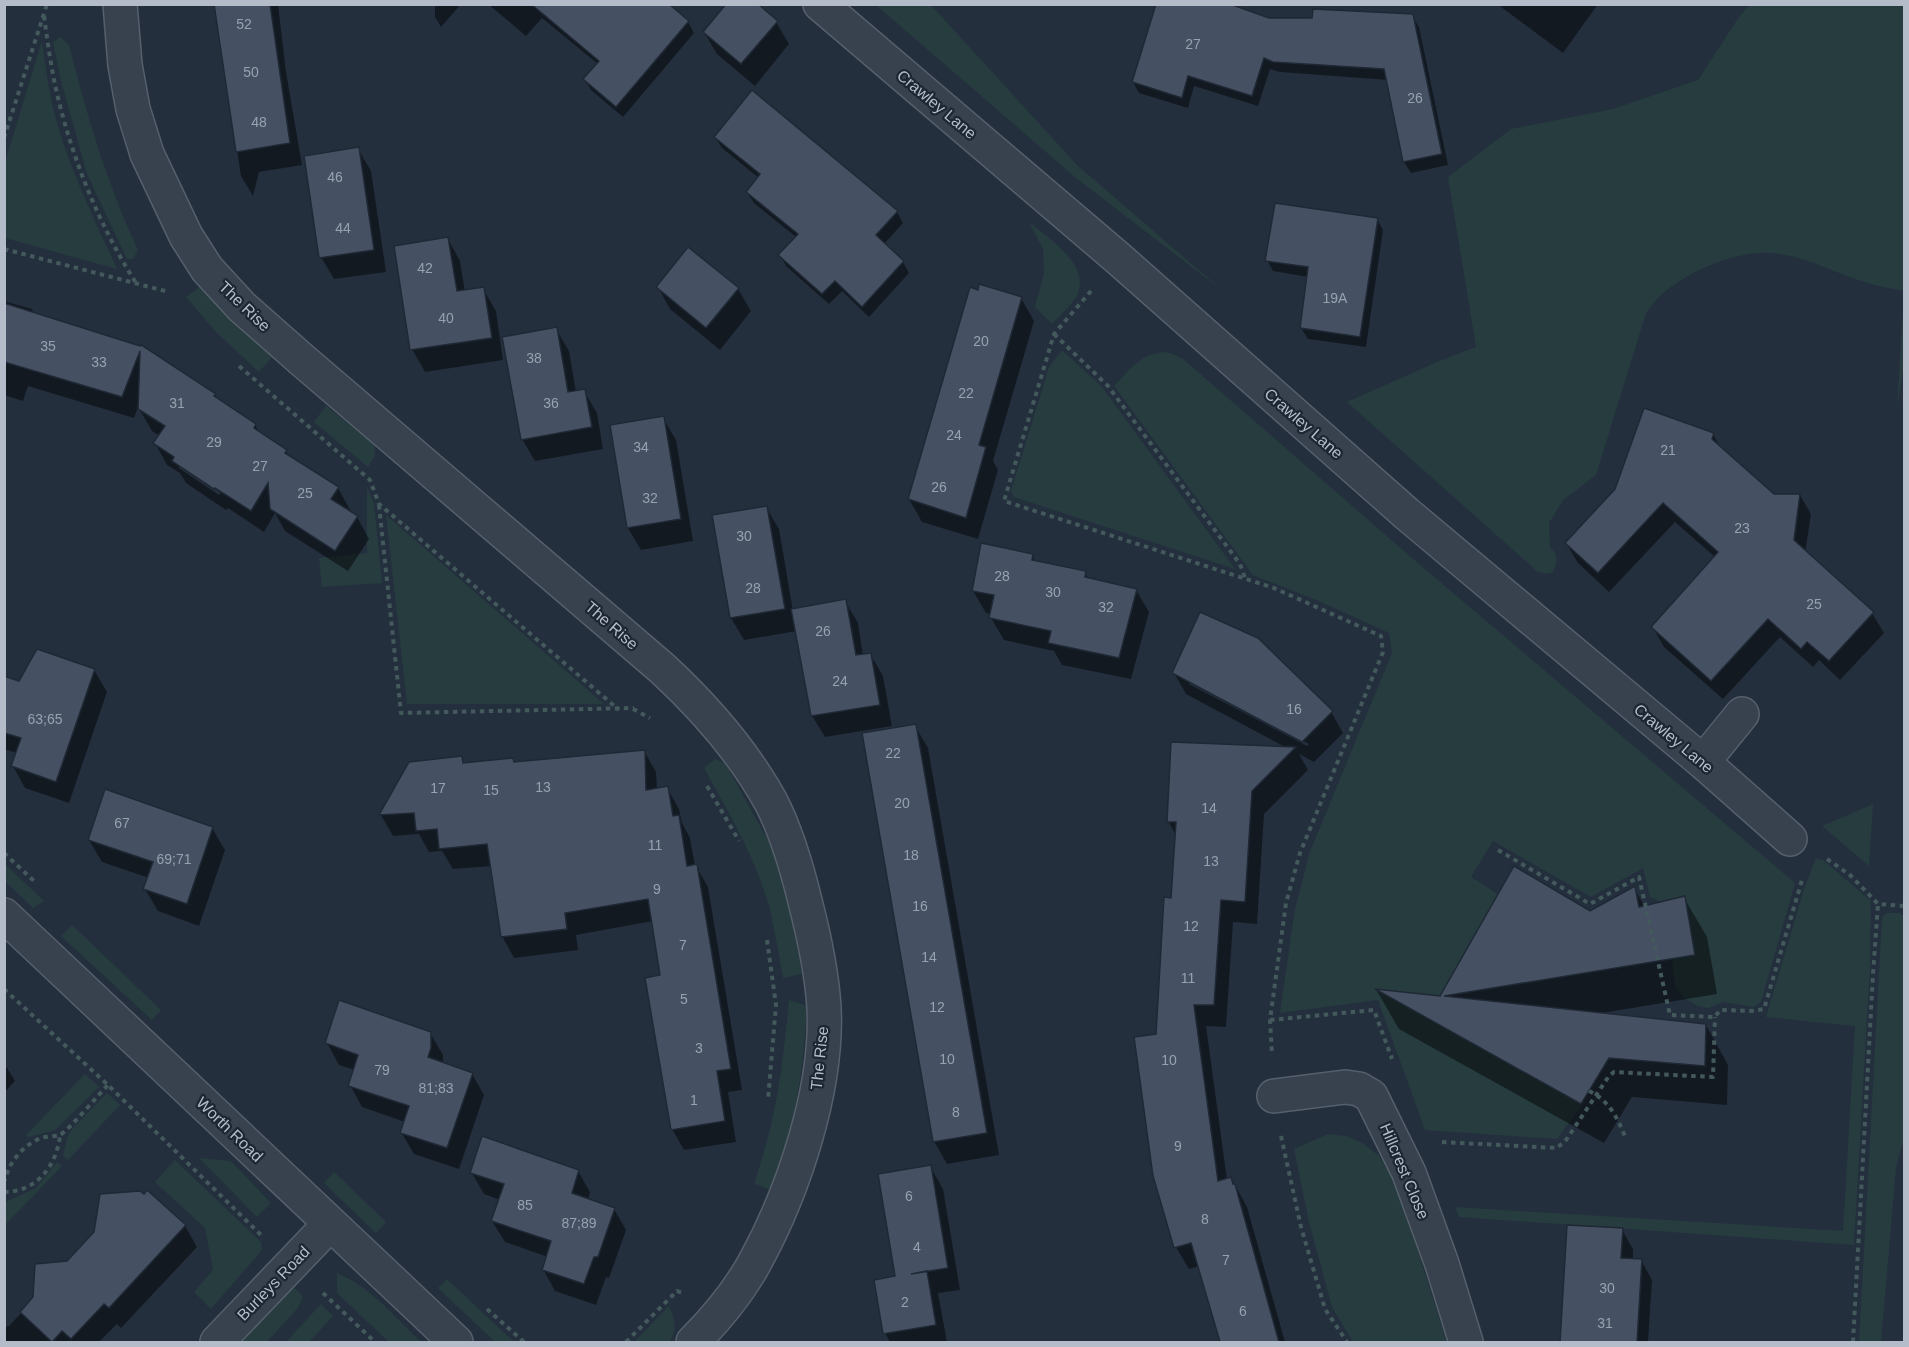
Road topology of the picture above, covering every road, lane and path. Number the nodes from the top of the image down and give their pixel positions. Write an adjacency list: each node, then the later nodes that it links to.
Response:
1 (47, 4): 4 (path)
2 (120, 4): 8 (street, The Rise)
3 (820, 4): 7 (street, Crawley Lane)
4 (44, 16): 5 (path); 9 (path)
5 (4, 138)
6 (4, 249): 9 (path)
7 (1119, 259): 10 (path); 19 (street, Crawley Lane)
8 (207, 269): 9 (path); 14 (street, The Rise)
9 (136, 283)
10 (1054, 334): 13 (path); 13 (path)
11 (238, 364): 12 (path)
12 (379, 504): 16 (path); 16 (path)
13 (1245, 579): 35 (path)
14 (663, 669): 15 (path); 49 (street, The Rise)
15 (633, 709): 16 (path); 18 (path)
16 (619, 710)
17 (1742, 714): 19 (street)
18 (652, 719)
19 (1703, 762): 21 (street, Crawley Lane)
20 (702, 778): 22 (path)
21 (1800, 843): 24 (path); 30 (path)
22 (740, 844)
23 (1498, 849): 29 (path)
24 (1878, 904): 25 (path); 52 (path)
25 (1905, 906)
26 (4, 915): 42 (street, Worth Road)
27 (766, 930): 36 (path)
28 (4, 989): 32 (path)
29 (1682, 1016): 30 (path); 31 (path)
30 (1715, 1017): 34 (path)
31 (1680, 1021)
32 (108, 1085): 37 (path); 43 (path)
33 (1589, 1091): 34 (path)
34 (1597, 1094): 38 (path); 39 (path)
35 (1274, 1096): 39 (street, Hillcrest Close); 50 (path)
36 (768, 1106)
37 (60, 1135): 40 (path); 41 (path)
38 (1626, 1139)
39 (1394, 1140): 51 (street, Hillcrest Close)
40 (4, 1183)
41 (4, 1192)
42 (330, 1224): 43 (street, Burleys Road); 47 (street, Worth Road)
43 (291, 1264): 45 (street, Burleys Road); 46 (path)
44 (687, 1294): 48 (path)
45 (217, 1342)
46 (375, 1342)
47 (456, 1342)
48 (626, 1342)
49 (693, 1342)
50 (1347, 1342)
51 (1466, 1342)
52 (1853, 1342)

